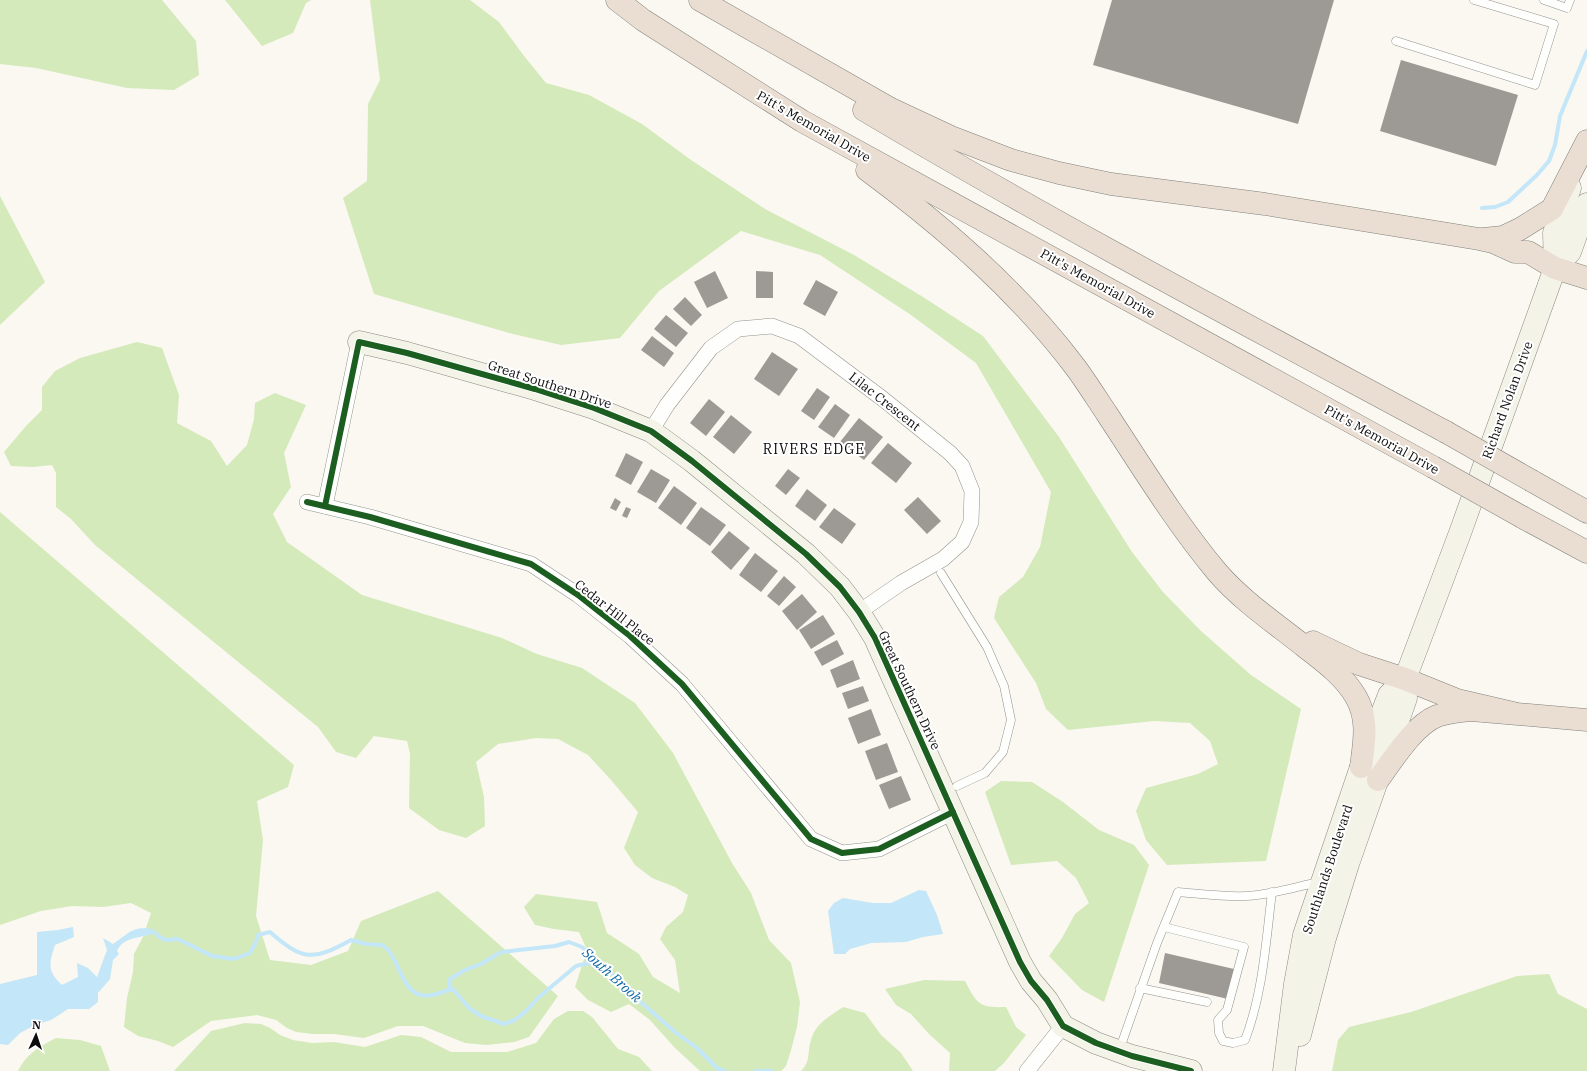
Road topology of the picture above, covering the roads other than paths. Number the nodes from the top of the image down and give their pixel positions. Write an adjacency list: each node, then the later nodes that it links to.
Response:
1 (617, 0): 7 (highway, Pitt's Memorial Drive)
2 (699, 0): 10 (highway); 17 (highway, bridge)
3 (1474, 0): 6 (lane)
4 (1544, 0): 5 (lane)
5 (1570, 0)
6 (1396, 41)
7 (802, 121): 19 (highway, Pitt's Memorial Drive, bridge); 22 (highway)
8 (1587, 141): 10 (highway); 11 (main road, Richard Nolan Drive)
9 (1587, 204): 11 (main road, Richard Nolan Drive)
10 (1479, 238): 11 (highway)
11 (1555, 268): 12 (highway); 18 (main road, Richard Nolan Drive)
12 (1587, 278)
13 (359, 342): 14 (main road, Great Southern Drive); 16 (street)
14 (651, 431): 21 (main road, Great Southern Drive); 21 (street, Lilac Crescent)
15 (307, 502): 16 (street, Cedar Hill Place)
16 (325, 506): 29 (street, Cedar Hill Place)
17 (1587, 512)
18 (1460, 533): 23 (main road, Southlands Boulevard)
19 (1587, 552)
20 (941, 573): 28 (lane)
21 (859, 612): 29 (main road, Great Southern Drive)
22 (1266, 617): 23 (highway); 26 (highway)
23 (1405, 678): 24 (highway); 26 (main road, Southlands Boulevard); 27 (main road, Southlands Boulevard)
24 (1513, 713): 25 (highway); 27 (highway)
25 (1587, 720)
26 (1361, 767): 30 (main road, Southlands Boulevard)
27 (1378, 780): 40 (main road, Southlands Boulevard)
28 (957, 786)
29 (953, 812): 35 (main road, Great Southern Drive)
30 (1322, 881): 31 (lane); 39 (main road, Southlands Boulevard)
31 (1272, 892): 32 (lane); 32 (lane)
32 (1164, 927): 33 (lane)
33 (1140, 988): 34 (lane); 36 (lane)
34 (1207, 1002)
35 (1063, 1026): 36 (main road); 37 (street)
36 (1119, 1051): 38 (main road)
37 (1027, 1071)
38 (1191, 1071)
39 (1284, 1071)
40 (1289, 1071)

